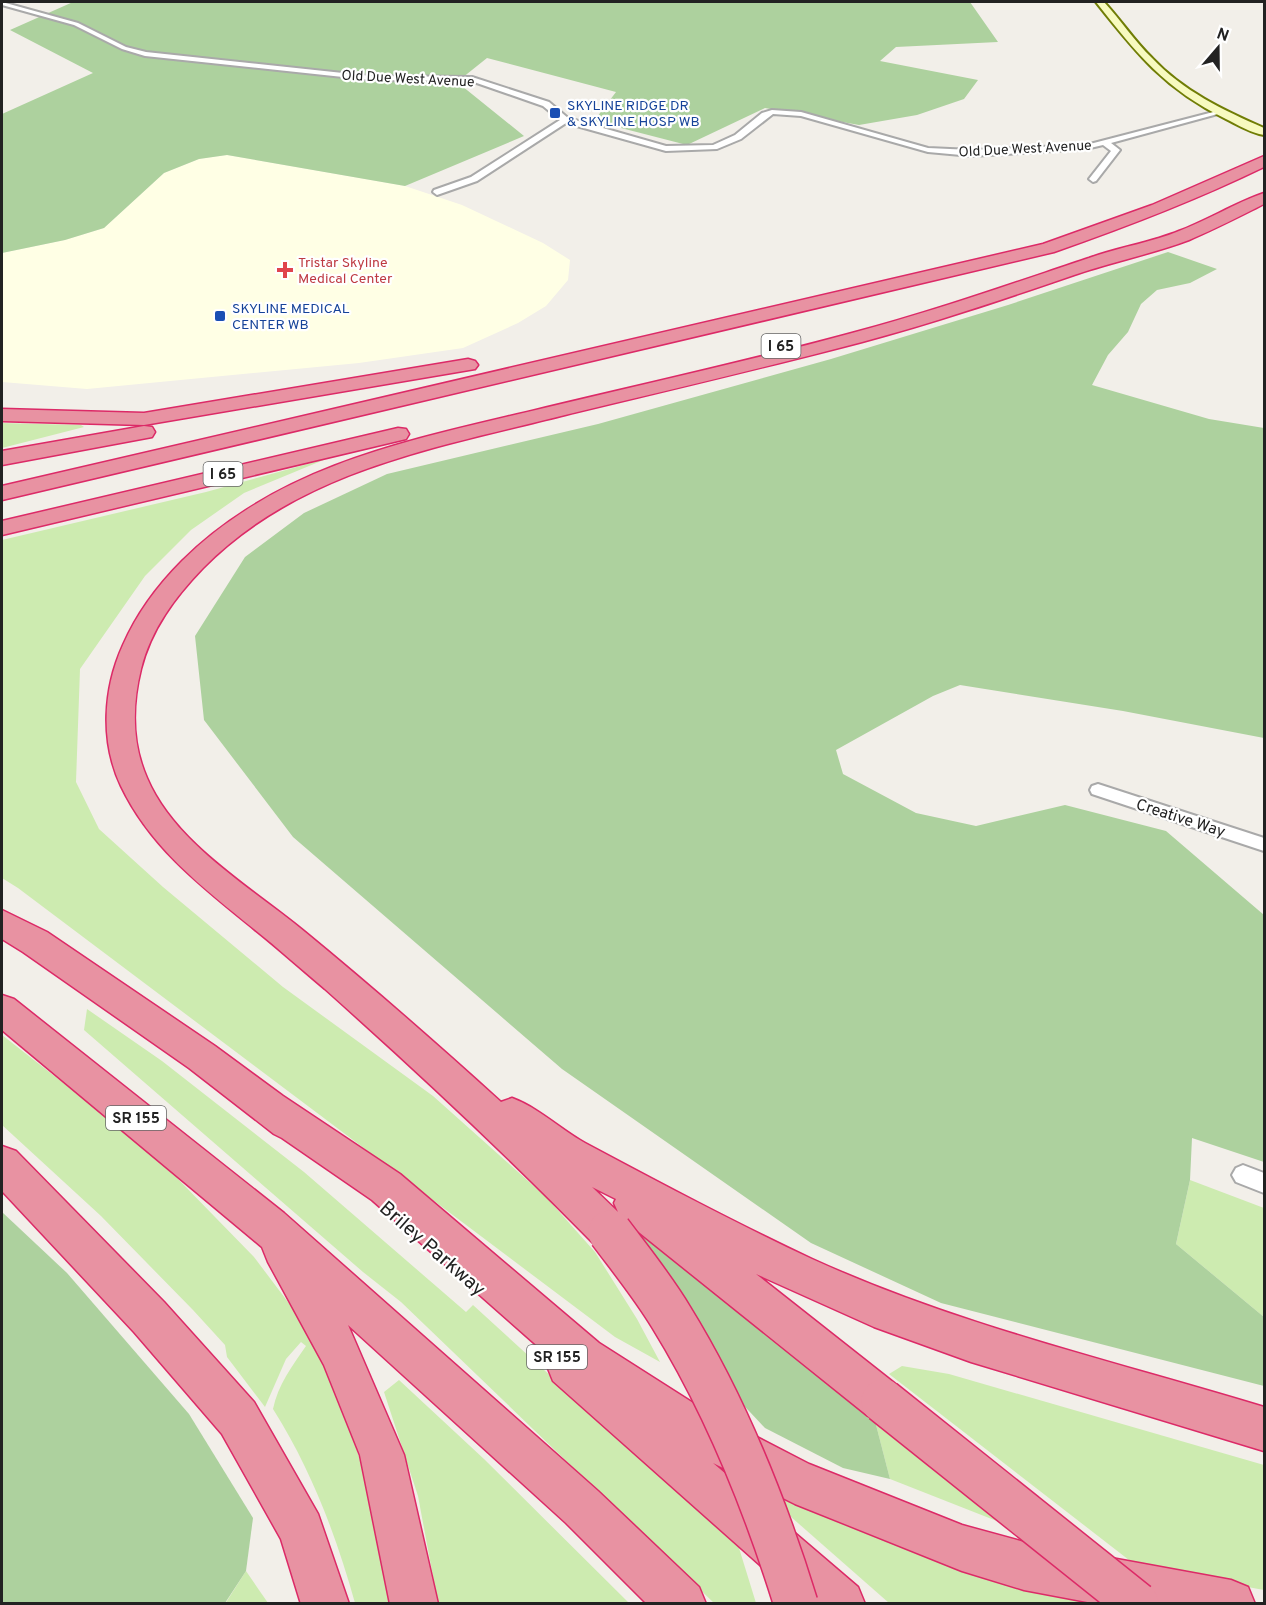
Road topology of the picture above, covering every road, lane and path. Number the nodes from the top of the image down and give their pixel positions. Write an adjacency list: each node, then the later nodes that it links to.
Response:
1 (1100, 2): 3 (main road)
2 (2, 3): 4 (street, Old Due West Avenue)
3 (1221, 112): 5 (main road); 6 (street, Old Due West Avenue)
4 (565, 120): 6 (street, Old Due West Avenue); 9 (street)
5 (1264, 132)
6 (1105, 143): 8 (street)
7 (1264, 160): 12 (highway, I 65)
8 (1093, 179)
9 (437, 192)
10 (1264, 198): 11 (highway, I 65)
11 (1114, 256): 19 (highway, I 65); 24 (highway)
12 (853, 295): 13 (highway); 15 (highway, I 65)
13 (474, 364): 14 (highway); 16 (highway)
14 (2, 415)
15 (255, 434): 17 (highway); 18 (highway, I 65)
16 (2, 458)
17 (2, 478)
18 (2, 493)
19 (2, 528)
20 (1098, 790): 21 (street, Creative Way)
21 (1264, 845)
22 (2, 923): 25 (highway, Briley Parkway / SR 155)
23 (2, 1010): 30 (highway, SR 155)
24 (424, 1058): 26 (highway); 35 (highway, bridge)
25 (273, 1110): 36 (highway, Briley Parkway / SR 155); 38 (highway)
26 (577, 1158): 31 (highway); 37 (highway, bridge)
27 (2, 1164): 32 (highway)
28 (1243, 1175): 29 (street)
29 (1264, 1184)
30 (270, 1227): 33 (highway); 34 (highway, SR 155)
31 (1264, 1429)
32 (325, 1604)
33 (414, 1604)
34 (682, 1604)
35 (796, 1604)
36 (841, 1604)
37 (1137, 1604)
38 (1231, 1604)

